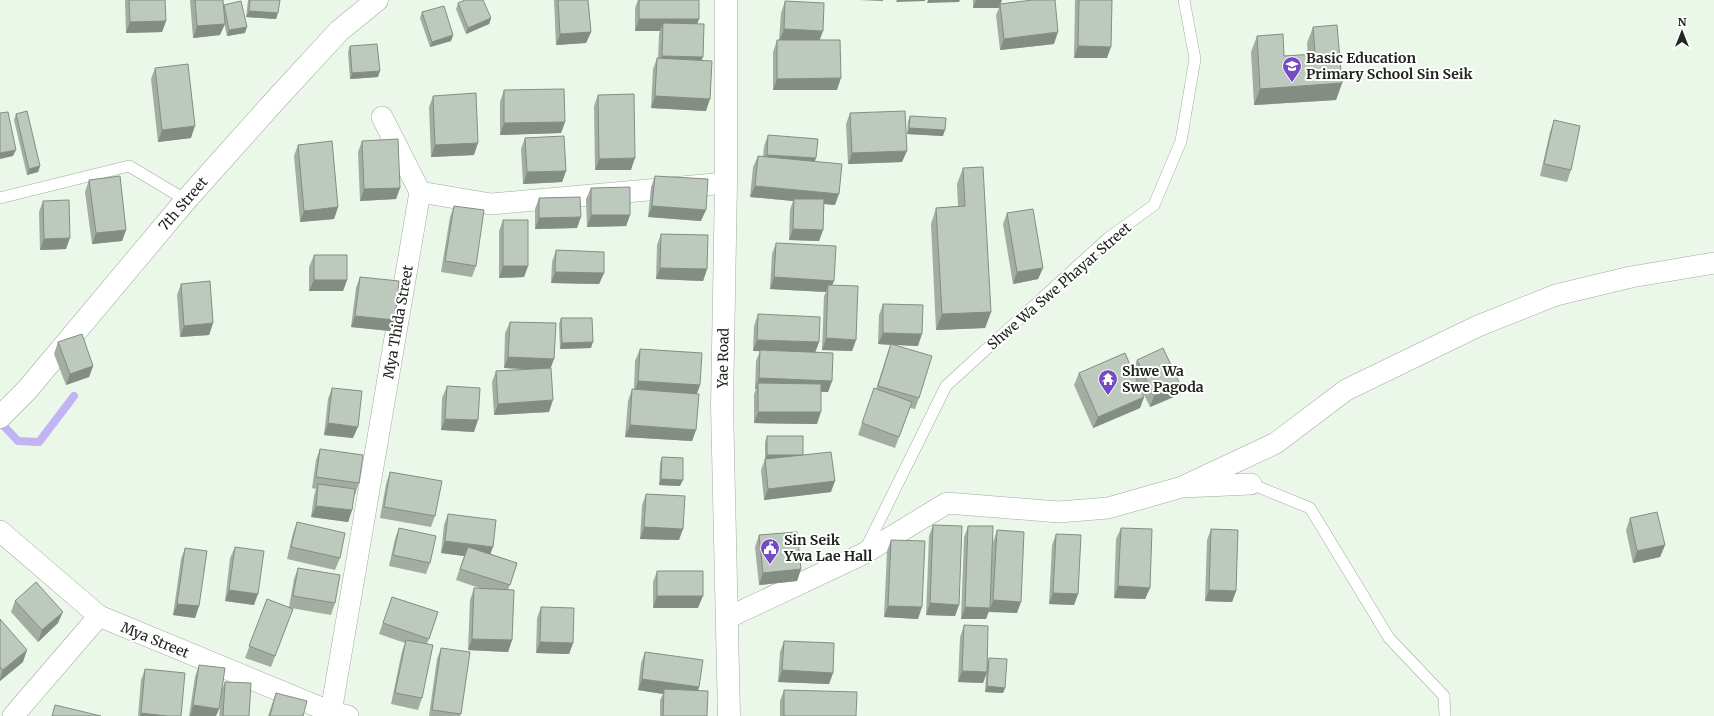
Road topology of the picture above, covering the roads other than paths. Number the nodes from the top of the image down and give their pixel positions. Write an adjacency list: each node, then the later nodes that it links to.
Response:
1 (377, 0): 8 (street, 7th Street)
2 (726, 0): 5 (street, Yae Road)
3 (1184, 0): 15 (lane, Shwe Wa Swe Phayar Street)
4 (382, 117): 6 (street)
5 (726, 183): 6 (street); 17 (street, Yae Road)
6 (420, 192): 11 (street, Mya Thida Street)
7 (0, 198): 8 (lane)
8 (186, 200): 10 (street, 7th Street)
9 (1714, 263): 13 (street)
10 (0, 417)
11 (375, 452): 18 (street, Mya Street)
12 (1251, 484): 13 (street); 21 (lane)
13 (1182, 487): 15 (street)
14 (0, 532): 16 (street, Mya Street)
15 (863, 554): 17 (street)
16 (99, 616): 18 (street, Mya Street); 19 (street)
17 (727, 618): 20 (street, Yae Road)
18 (339, 714)
19 (13, 716)
20 (729, 716)
21 (1446, 716)

